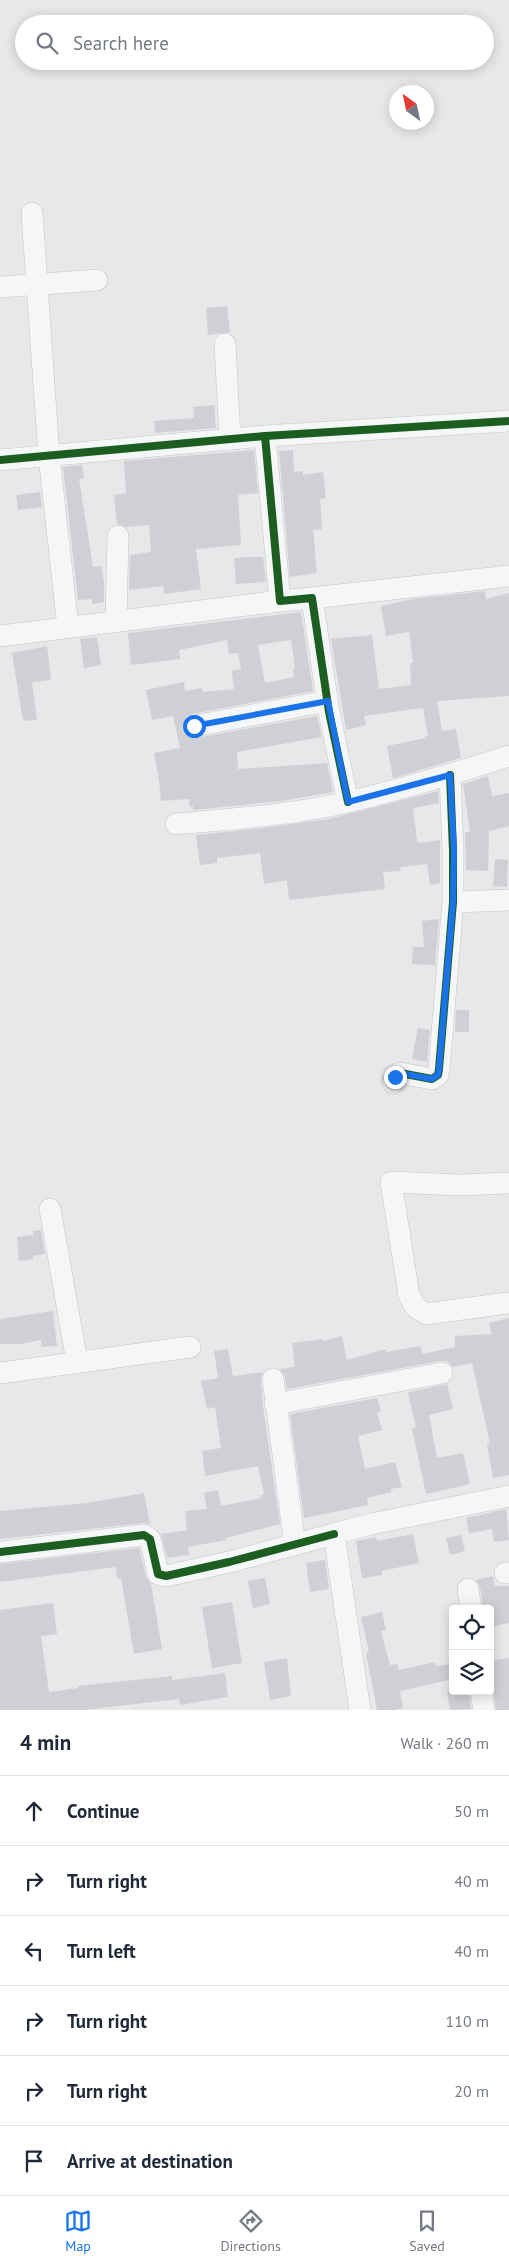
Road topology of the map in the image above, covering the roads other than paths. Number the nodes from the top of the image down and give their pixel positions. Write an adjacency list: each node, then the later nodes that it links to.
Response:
1 (32, 213): 3 (street)
2 (97, 280): 3 (street)
3 (36, 284): 4 (street); 9 (street)
4 (0, 287)
5 (225, 344): 8 (street)
6 (509, 421): 7 (street)
7 (264, 436): 8 (street); 14 (street)
8 (230, 439): 9 (street)
9 (49, 456): 10 (street); 16 (street)
10 (0, 460)
11 (118, 536): 15 (street)
12 (509, 576): 13 (street)
13 (312, 598): 14 (street); 18 (street)
14 (280, 601): 15 (street)
15 (116, 621): 16 (street)
16 (68, 627): 17 (street)
17 (0, 636)
18 (328, 701): 19 (street); 22 (street)
19 (194, 726)
20 (509, 756): 21 (street)
21 (450, 775): 22 (street); 25 (street)
22 (348, 802): 23 (street)
23 (176, 824)
24 (509, 900): 25 (street)
25 (453, 902): 26 (street)
26 (393, 1083)
27 (509, 1182): 29 (street)
28 (50, 1209): 31 (street)
29 (508, 1307)
30 (190, 1347): 31 (street)
31 (77, 1362): 32 (street)
32 (0, 1373)
33 (442, 1373): 35 (street)
34 (273, 1379): 35 (street)
35 (276, 1404): 38 (street)
36 (509, 1496): 37 (street)
37 (334, 1534): 38 (street); 41 (street)
38 (295, 1545): 39 (street)
39 (0, 1552)
40 (482, 1695): 42 (street)
41 (360, 1710)
42 (484, 1710)

